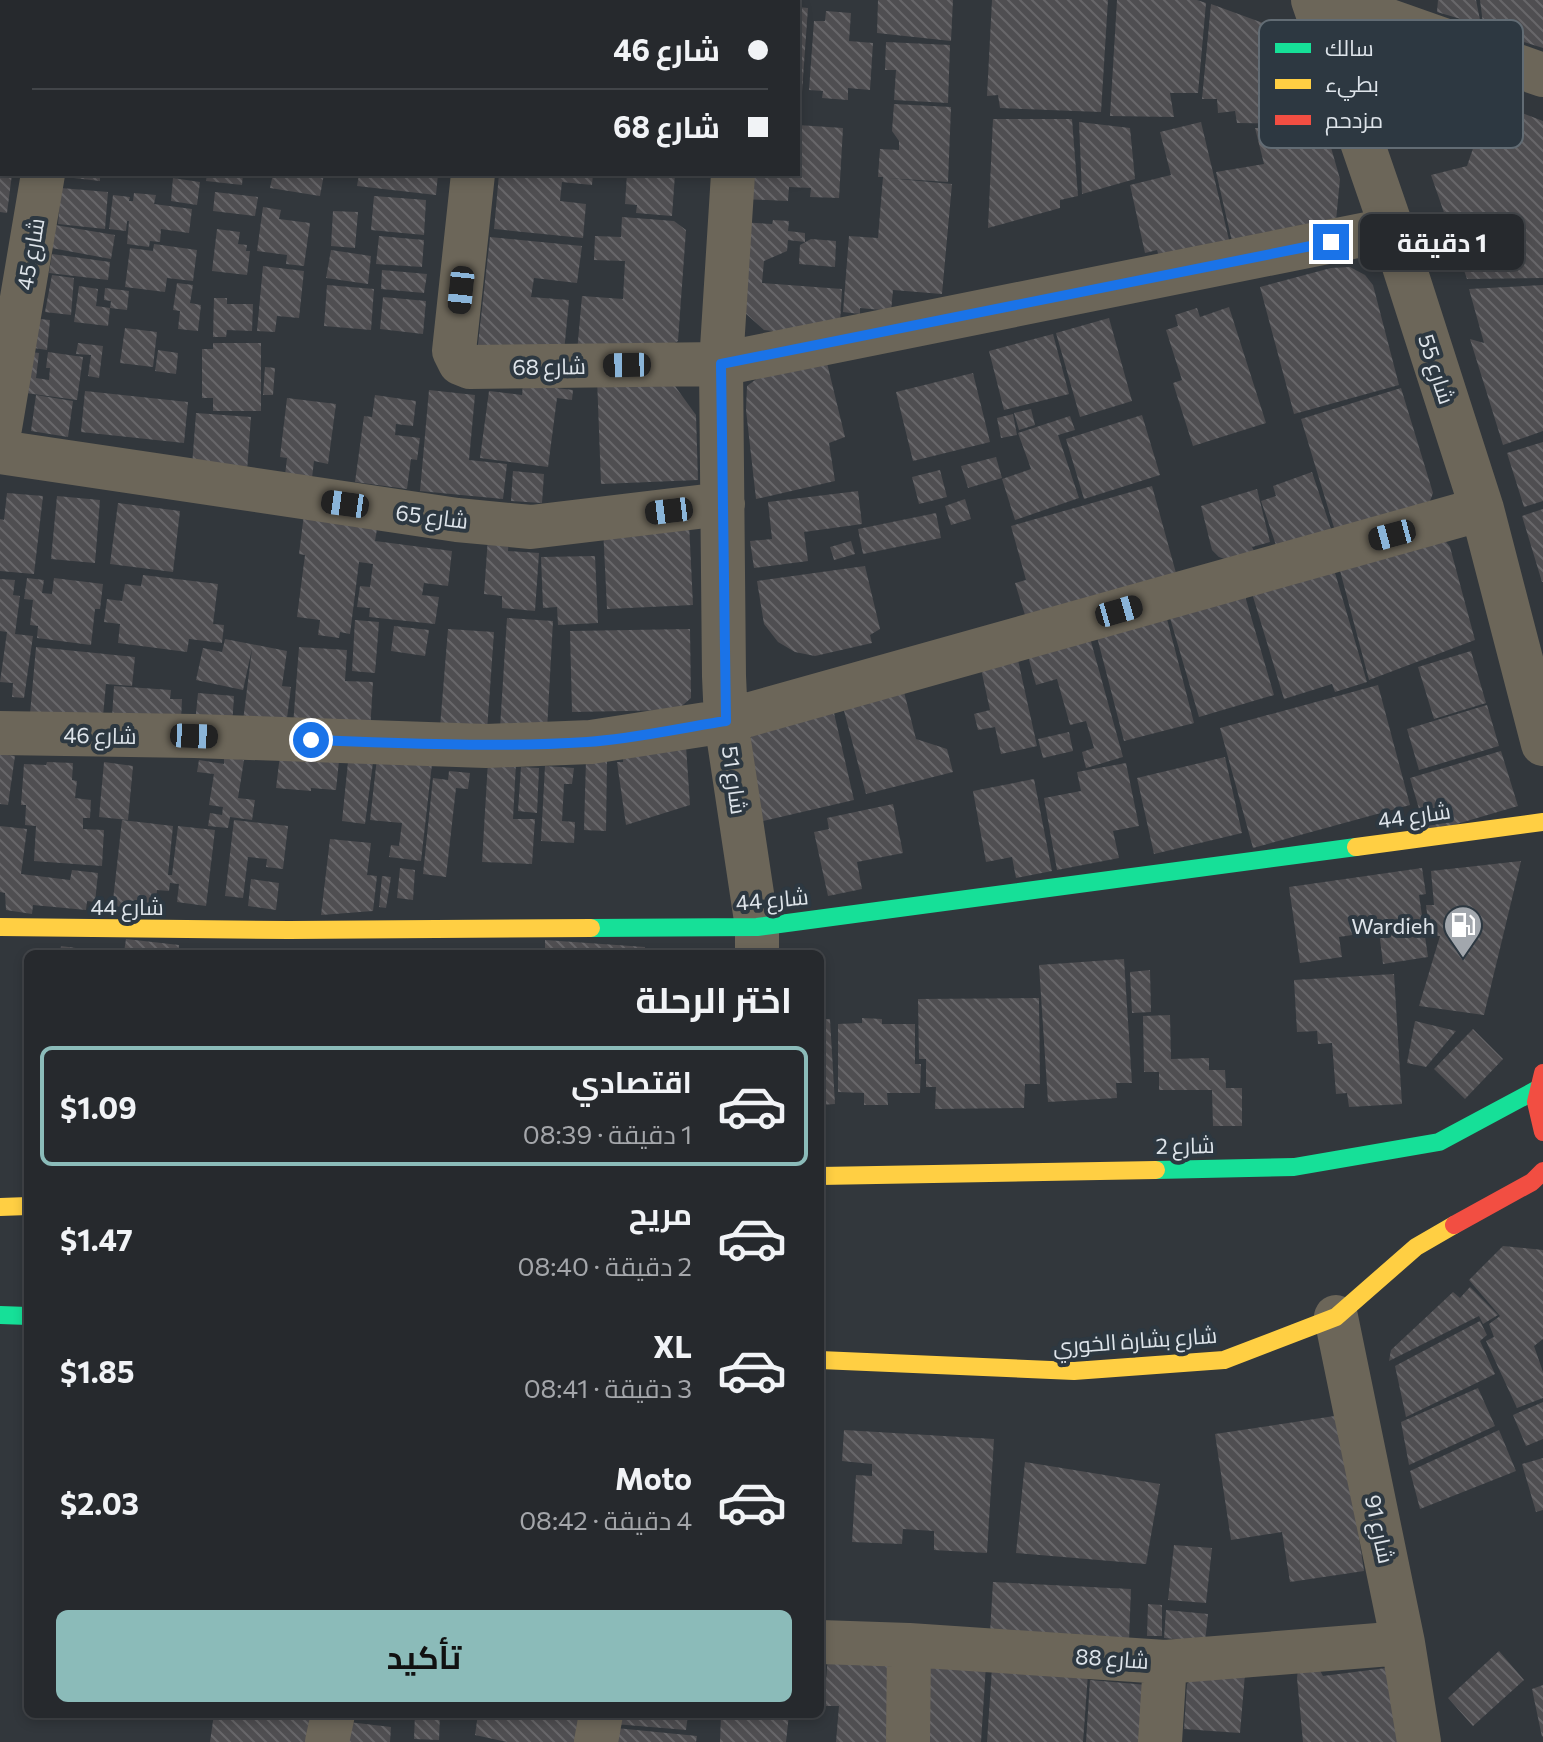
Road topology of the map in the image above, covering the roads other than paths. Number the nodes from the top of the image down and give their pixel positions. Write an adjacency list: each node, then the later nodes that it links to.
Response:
1 (1313, 0): 3 (street, شارع 55)
2 (1330, 0): 4 (street)
3 (1320, 20)
4 (1387, 20)
5 (1523, 68): 6 (street)
6 (1543, 75)
7 (1364, 148): 11 (street, شارع 55)
8 (43, 176): 13 (street, شارع 45)
9 (473, 176): 12 (street, شارع 68)
10 (733, 176): 12 (street, شارع 51)
11 (1392, 229): 12 (street, شارع 68); 16 (street, شارع 55)
12 (721, 364): 15 (street, شارع 51)
13 (0, 428)
14 (0, 452): 15 (street, شارع 65)
15 (723, 504): 18 (street, شارع 51)
16 (1482, 509): 17 (street, شارع 55); 18 (street, شارع 46)
17 (1532, 645): 20 (street, شارع 55)
18 (726, 721): 19 (street, شارع 46); 23 (street, شارع 51)
19 (0, 733)
20 (1543, 744)
21 (1543, 822): 23 (main road, شارع 44)
22 (0, 927): 23 (main road, شارع 44)
23 (757, 941)
24 (1540, 1081): 25 (main road); 27 (main road, شارع 2)
25 (1543, 1132)
26 (1543, 1171): 32 (main road, شارع بشارة الخوري)
27 (824, 1176)
28 (24, 1206): 29 (main road)
29 (0, 1207)
30 (0, 1315): 31 (main road)
31 (24, 1316)
32 (1336, 1317): 33 (main road, شارع بشارة الخوري); 35 (street, شارع 91)
33 (824, 1360)
34 (824, 1642): 36 (street, شارع 88)
35 (1403, 1643): 37 (street, شارع 88); 44 (street, شارع 91)
36 (909, 1645): 37 (street, شارع 88); 42 (street)
37 (1165, 1662): 43 (street)
38 (332, 1718): 40 (street)
39 (600, 1718): 41 (street)
40 (327, 1742)
41 (596, 1742)
42 (908, 1742)
43 (1160, 1742)
44 (1419, 1742)

